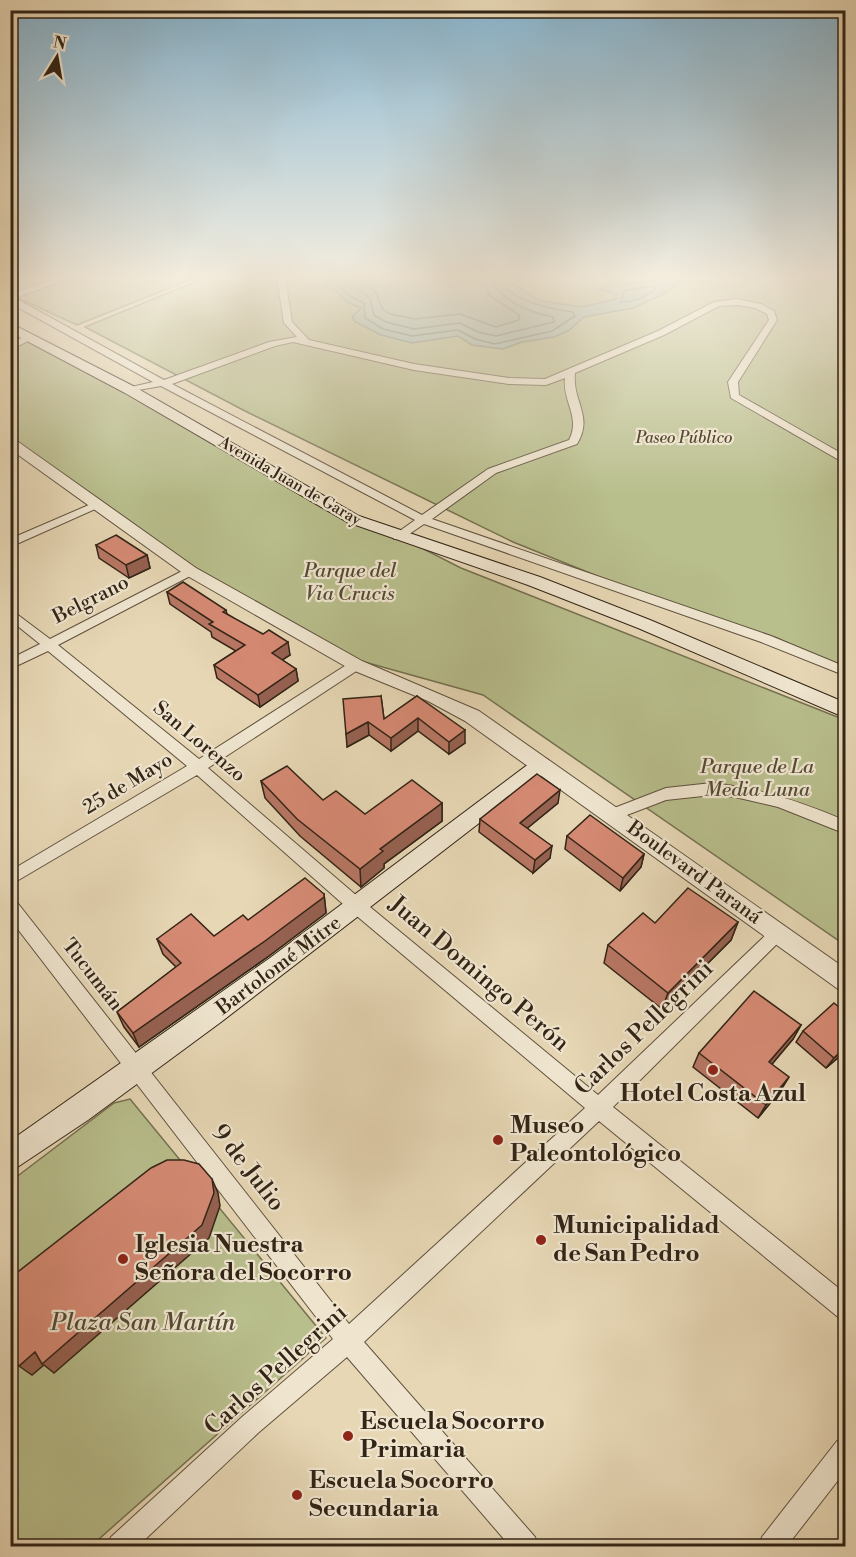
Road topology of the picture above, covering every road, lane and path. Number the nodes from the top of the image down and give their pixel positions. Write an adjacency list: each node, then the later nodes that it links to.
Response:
1 (55, 350): 11 (main road, Avenida Juan de Garay)
2 (102, 350): 8 (street)
3 (258, 350): 8 (street)
4 (343, 350): 9 (street)
5 (624, 350): 7 (street)
6 (754, 350): 13 (street)
7 (570, 374): 9 (street); 10 (street)
8 (162, 383): 11 (street); 15 (street)
9 (534, 383): 10 (street)
10 (569, 389): 15 (street)
11 (130, 390): 16 (main road, Avenida Juan de Garay)
12 (11, 444): 14 (street, Boulevard Paraná)
13 (846, 461)
14 (98, 504): 17 (street); 18 (street, Boulevard Paraná)
15 (422, 519): 16 (street); 23 (street)
16 (398, 537): 24 (main road, Avenida Juan de Garay)
17 (10, 544)
18 (190, 571): 20 (street, Belgrano); 22 (street, Boulevard Paraná)
19 (10, 613): 20 (street, San Lorenzo)
20 (47, 645): 21 (street, Belgrano); 26 (street, San Lorenzo)
21 (10, 665)
22 (356, 665): 25 (street, Boulevard Paraná); 26 (street, 25 de Mayo)
23 (846, 672)
24 (846, 711)
25 (541, 765): 27 (street, Boulevard Paraná); 31 (main road, Bartolomé Mitre)
26 (198, 767): 29 (street, 25 de Mayo); 31 (street, San Lorenzo)
27 (614, 814): 28 (street); 32 (street, Boulevard Paraná)
28 (846, 828)
29 (10, 879)
30 (10, 906): 34 (street, Tucumán)
31 (358, 907): 34 (main road, Bartolomé Mitre); 35 (street, Juan Domingo Perón)
32 (777, 935): 33 (street, Boulevard Paraná); 35 (street, Carlos Pellegrini)
33 (846, 982)
34 (138, 1070): 36 (main road, Bartolomé Mitre); 38 (street, 9 de Julio)
35 (599, 1108): 37 (street, Juan Domingo Perón); 38 (street, Carlos Pellegrini)
36 (10, 1158)
37 (846, 1309)
38 (348, 1341): 40 (street, Carlos Pellegrini); 41 (street, 9 de Julio)
39 (846, 1450): 42 (street)
40 (120, 1546)
41 (526, 1546)
42 (771, 1546)

